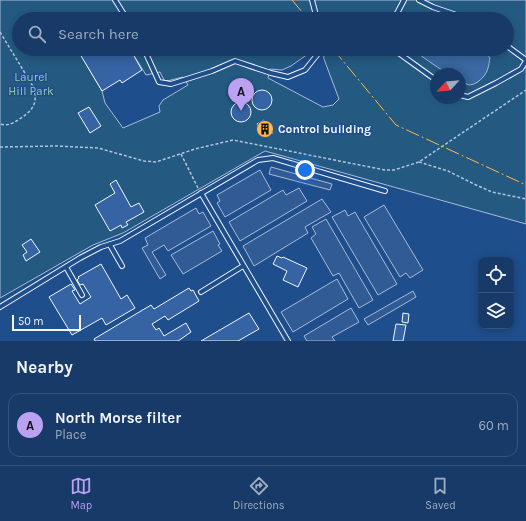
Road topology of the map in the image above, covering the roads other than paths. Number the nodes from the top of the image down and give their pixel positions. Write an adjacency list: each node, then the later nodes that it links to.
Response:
1 (115, 0): 5 (lane)
2 (312, 0): 6 (lane)
3 (404, 0): 7 (lane)
4 (419, 0): 8 (lane)
5 (123, 12)
6 (315, 12)
7 (398, 12)
8 (448, 12)
9 (514, 52): 13 (lane)
10 (147, 56): 11 (lane)
11 (317, 56)
12 (403, 56): 14 (lane)
13 (526, 61): 15 (lane)
14 (430, 76)
15 (466, 96)
16 (385, 191): 17 (lane)
17 (201, 193): 18 (lane); 20 (lane)
18 (110, 245): 19 (lane); 21 (lane)
19 (122, 266)
20 (243, 266): 22 (lane); 25 (lane)
21 (66, 267): 23 (lane); 24 (lane)
22 (201, 292)
23 (82, 295)
24 (0, 307)
25 (288, 341)

